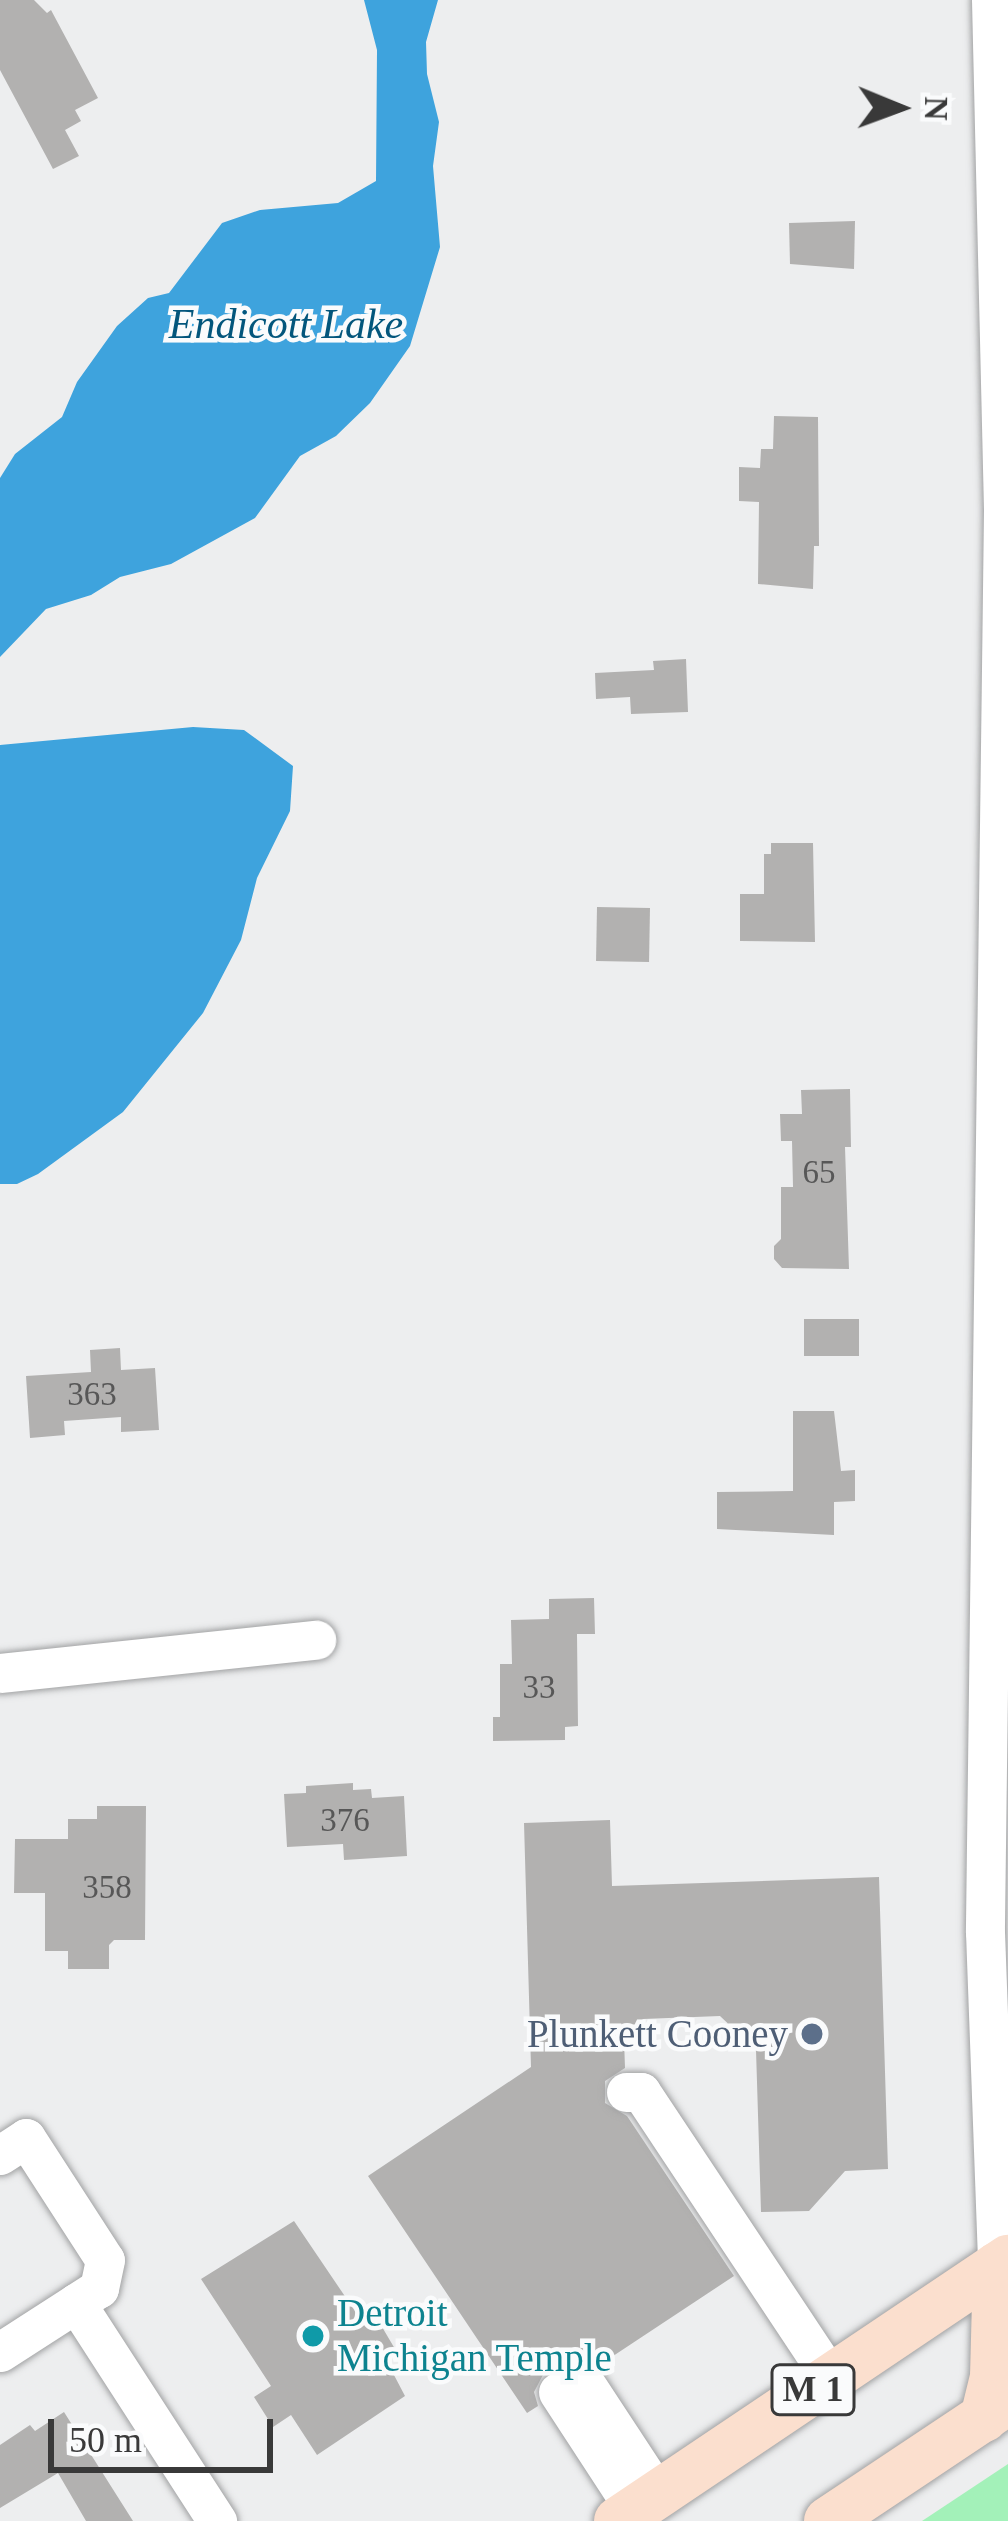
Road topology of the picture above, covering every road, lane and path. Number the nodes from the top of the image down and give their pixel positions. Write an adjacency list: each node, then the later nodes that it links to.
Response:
1 (991, 0): 2 (street)
2 (1001, 1223): 3 (street)
3 (1000, 1393): 6 (street)
4 (316, 1640): 5 (street)
5 (0, 1673)
6 (997, 1961): 9 (street)
7 (626, 2092): 12 (street)
8 (0, 2155): 10 (street)
9 (1003, 2262): 12 (main road, M 1); 14 (main road)
10 (76, 2303): 11 (street); 16 (street)
11 (0, 2353)
12 (831, 2378): 15 (main road, M 1)
13 (570, 2385): 15 (street)
14 (996, 2409): 17 (main road)
15 (637, 2508)
16 (217, 2521)
17 (827, 2521)

